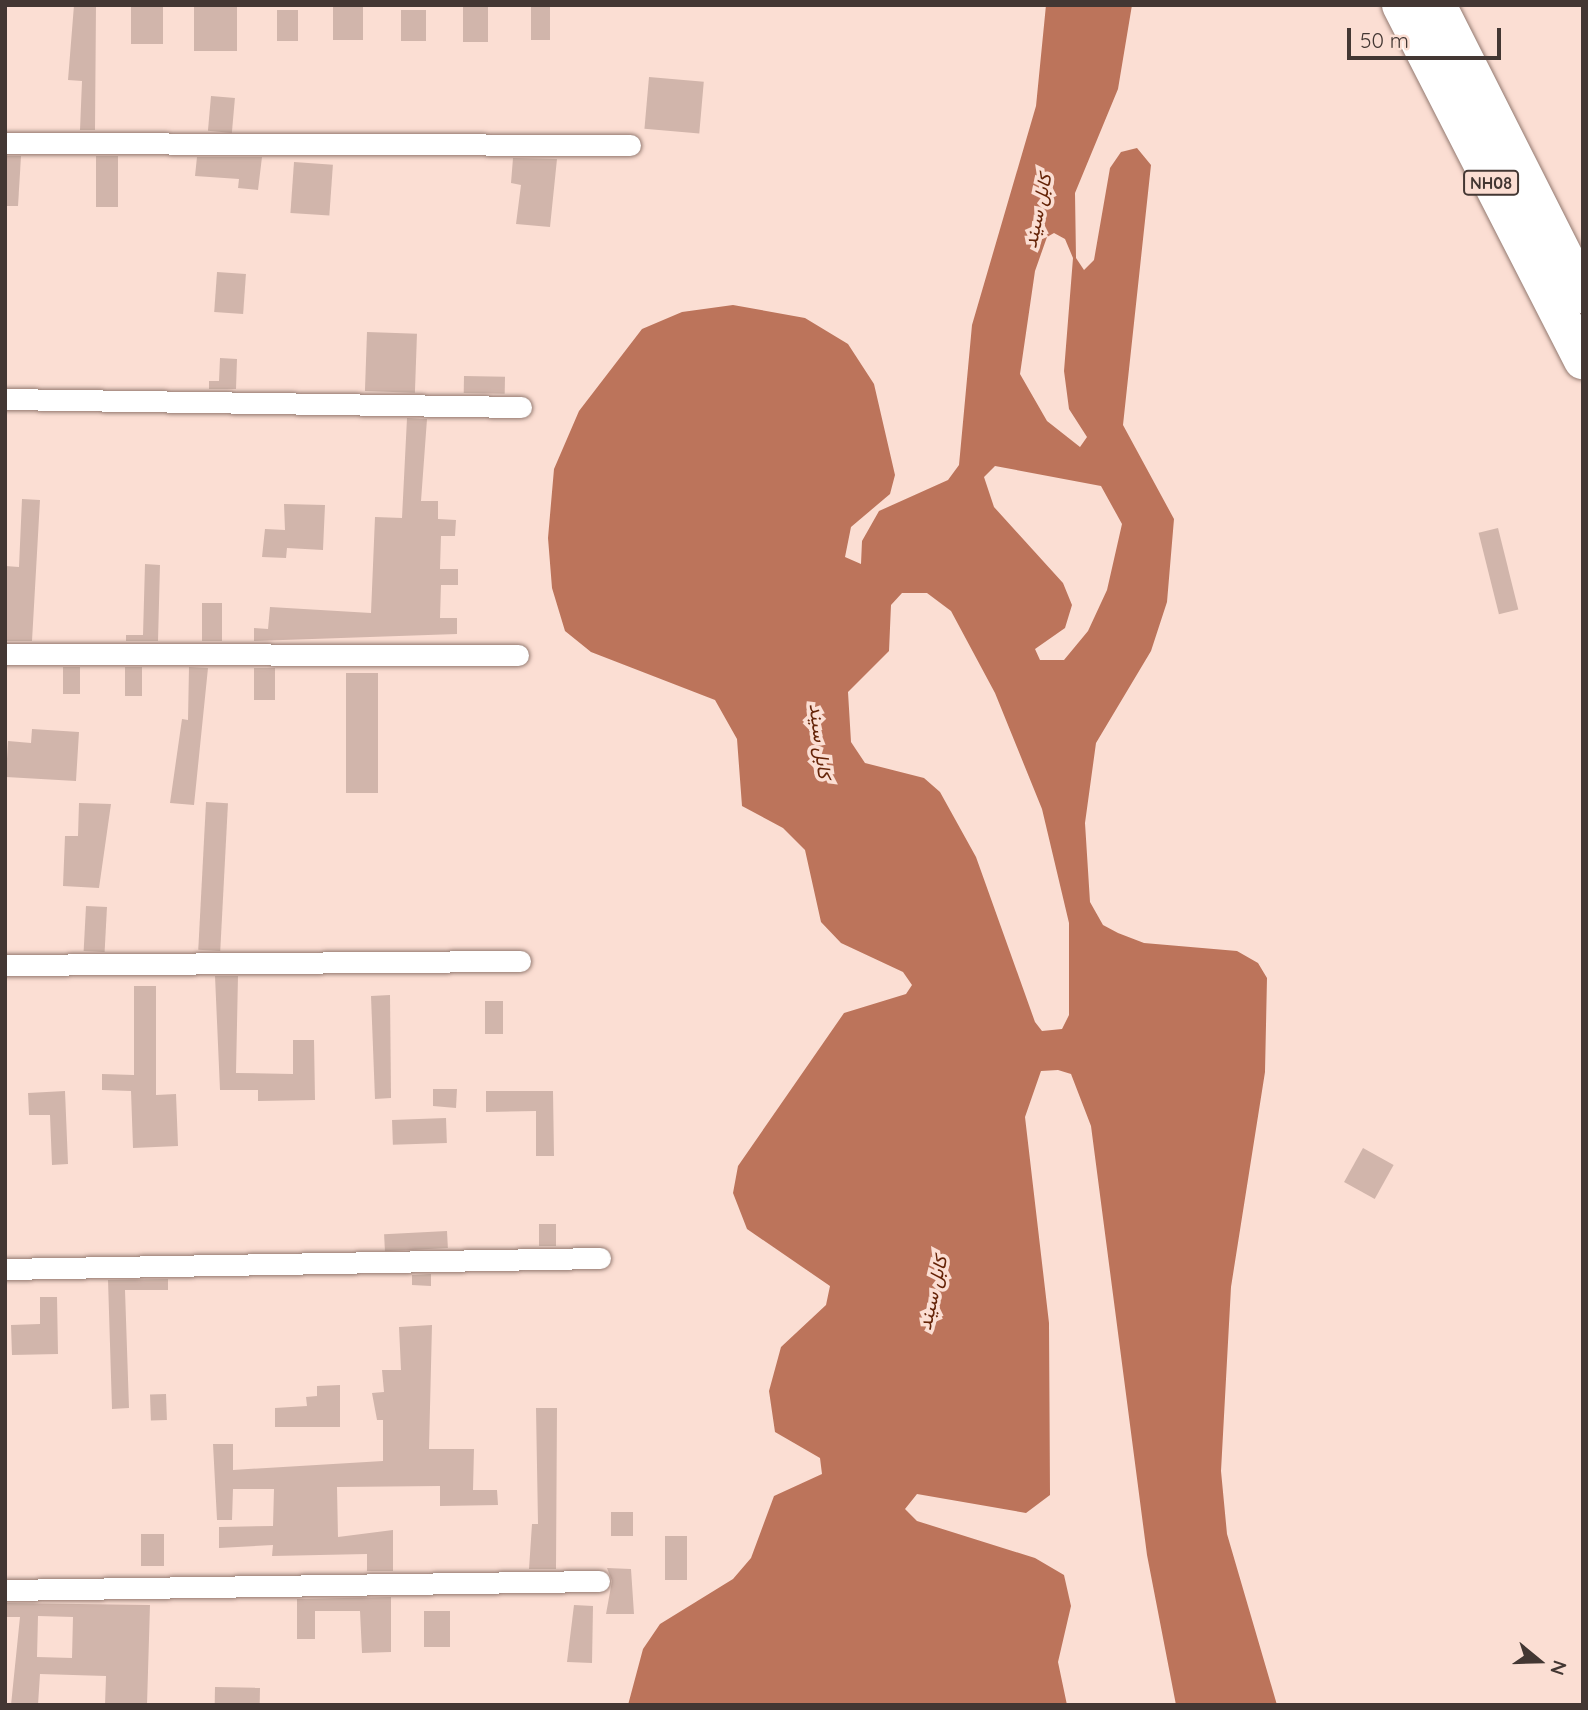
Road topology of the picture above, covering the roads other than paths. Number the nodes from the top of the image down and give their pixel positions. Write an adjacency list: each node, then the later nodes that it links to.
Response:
1 (1401, 5): 6 (highway, NH08)
2 (1437, 5): 5 (highway, NH08)
3 (5, 144): 4 (street)
4 (630, 145)
5 (1583, 294)
6 (1583, 360)
7 (5, 399): 8 (street)
8 (521, 407)
9 (5, 654): 10 (street)
10 (518, 655)
11 (520, 961): 12 (street)
12 (5, 965)
13 (600, 1258): 14 (street)
14 (5, 1269)
15 (599, 1581): 16 (street)
16 (5, 1590)

